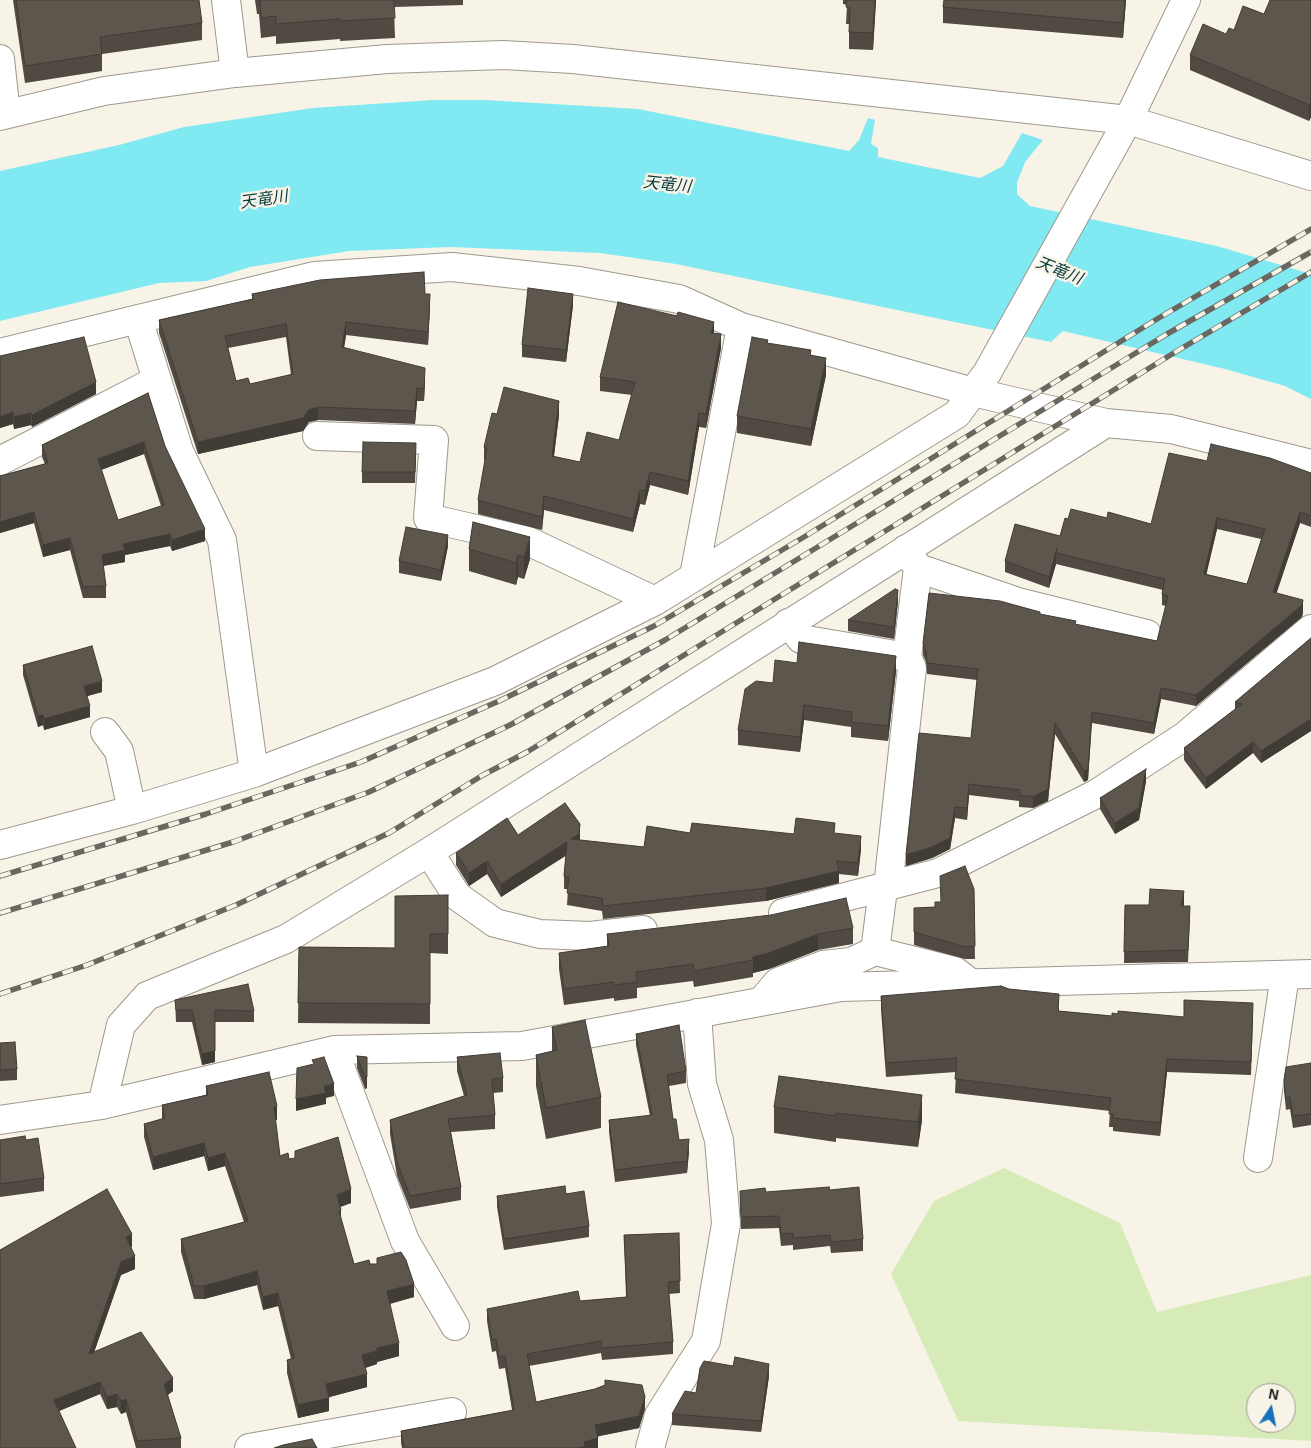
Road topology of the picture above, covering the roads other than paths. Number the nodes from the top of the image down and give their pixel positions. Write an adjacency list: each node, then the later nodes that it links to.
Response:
1 (226, 0): 4 (street)
2 (1186, 0): 6 (street)
3 (0, 59): 5 (street)
4 (235, 73): 5 (street); 6 (street)
5 (3, 115)
6 (1128, 120): 7 (street); 12 (street)
7 (1310, 175)
8 (138, 319): 9 (street); 10 (street); 11 (street)
9 (741, 326): 12 (street); 18 (street)
10 (0, 352)
11 (157, 380): 15 (street); 25 (street)
12 (980, 383): 13 (street); 18 (street)
13 (1106, 423): 16 (street); 17 (street)
14 (317, 436): 19 (street)
15 (0, 461)
16 (1311, 464)
17 (912, 559): 20 (street); 22 (street); 23 (street)
18 (694, 576): 19 (street)
19 (655, 601): 25 (street)
20 (788, 623): 23 (street); 28 (street)
21 (1311, 629): 29 (street)
22 (1147, 634)
23 (907, 657): 29 (street)
24 (106, 732): 26 (street)
25 (254, 773): 26 (street)
26 (132, 810): 27 (street)
27 (0, 845)
28 (429, 852): 31 (street); 38 (street)
29 (886, 888): 30 (street); 32 (street)
30 (759, 917)
31 (672, 927)
32 (875, 951): 34 (street); 35 (street)
33 (1298, 974): 34 (street); 40 (street)
34 (971, 984): 35 (street)
35 (760, 1001): 36 (street)
36 (697, 1013): 37 (street); 44 (street)
37 (334, 1050): 38 (street); 41 (street)
38 (102, 1105): 39 (street)
39 (0, 1120)
40 (1258, 1158)
41 (455, 1326)
42 (452, 1412): 43 (street)
43 (249, 1448)
44 (650, 1448)

